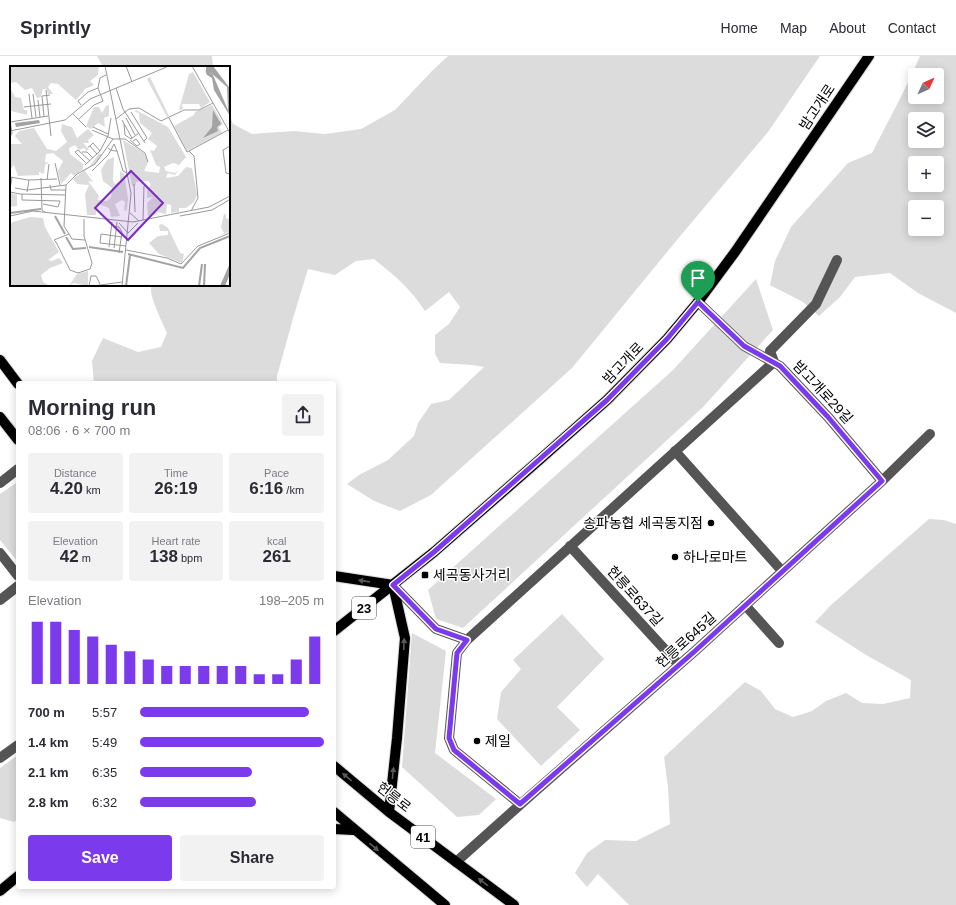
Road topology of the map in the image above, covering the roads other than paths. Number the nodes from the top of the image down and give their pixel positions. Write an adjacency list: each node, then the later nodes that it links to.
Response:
1 (869, 56): 3 (main road, 밤고개로 / 23)
2 (837, 260): 5 (street)
3 (698, 302): 5 (street, 밤고개로29길); 19 (main road, 밤고개로 / 23)
4 (0, 360): 6 (main road)
5 (774, 362): 10 (street); 12 (street, 밤고개로29길)
6 (16, 381)
7 (0, 418): 9 (main road)
8 (930, 434): 12 (street, 헌릉로645길)
9 (16, 438)
10 (675, 451): 14 (street); 16 (street)
11 (16, 471): 13 (street)
12 (882, 481): 16 (street, 헌릉로645길)
13 (0, 483)
14 (570, 546): 24 (street); 26 (street, 헌릉로637길)
15 (0, 553): 17 (street)
16 (782, 571): 22 (street, 헌릉로645길)
17 (16, 573)
18 (336, 576): 19 (main road, one-way to 18)
19 (393, 585): 23 (main road, 밤고개로 / 23); 24 (street); 31 (main road, one-way to 19)
20 (16, 588): 21 (street)
21 (0, 600)
22 (745, 605): 25 (street); 26 (street, 헌릉로645길)
23 (336, 629)
24 (467, 640): 30 (street)
25 (779, 643)
26 (679, 665): 30 (street, 헌릉로645길)
27 (16, 746): 28 (street)
28 (0, 758)
29 (336, 768): 31 (main road, 헌릉로 / 41, one-way to 29)
30 (520, 804): 35 (street, 헌릉로645길)
31 (389, 812): 35 (main road, 헌릉로 / 41)
32 (336, 814): 34 (main road)
33 (336, 829): 34 (main road)
34 (354, 830): 38 (main road, one-way to 38)
35 (456, 862): 39 (main road, 헌릉로 / 41, one-way to 35)
36 (16, 878): 37 (main road)
37 (0, 890)
38 (445, 905)
39 (514, 905)

